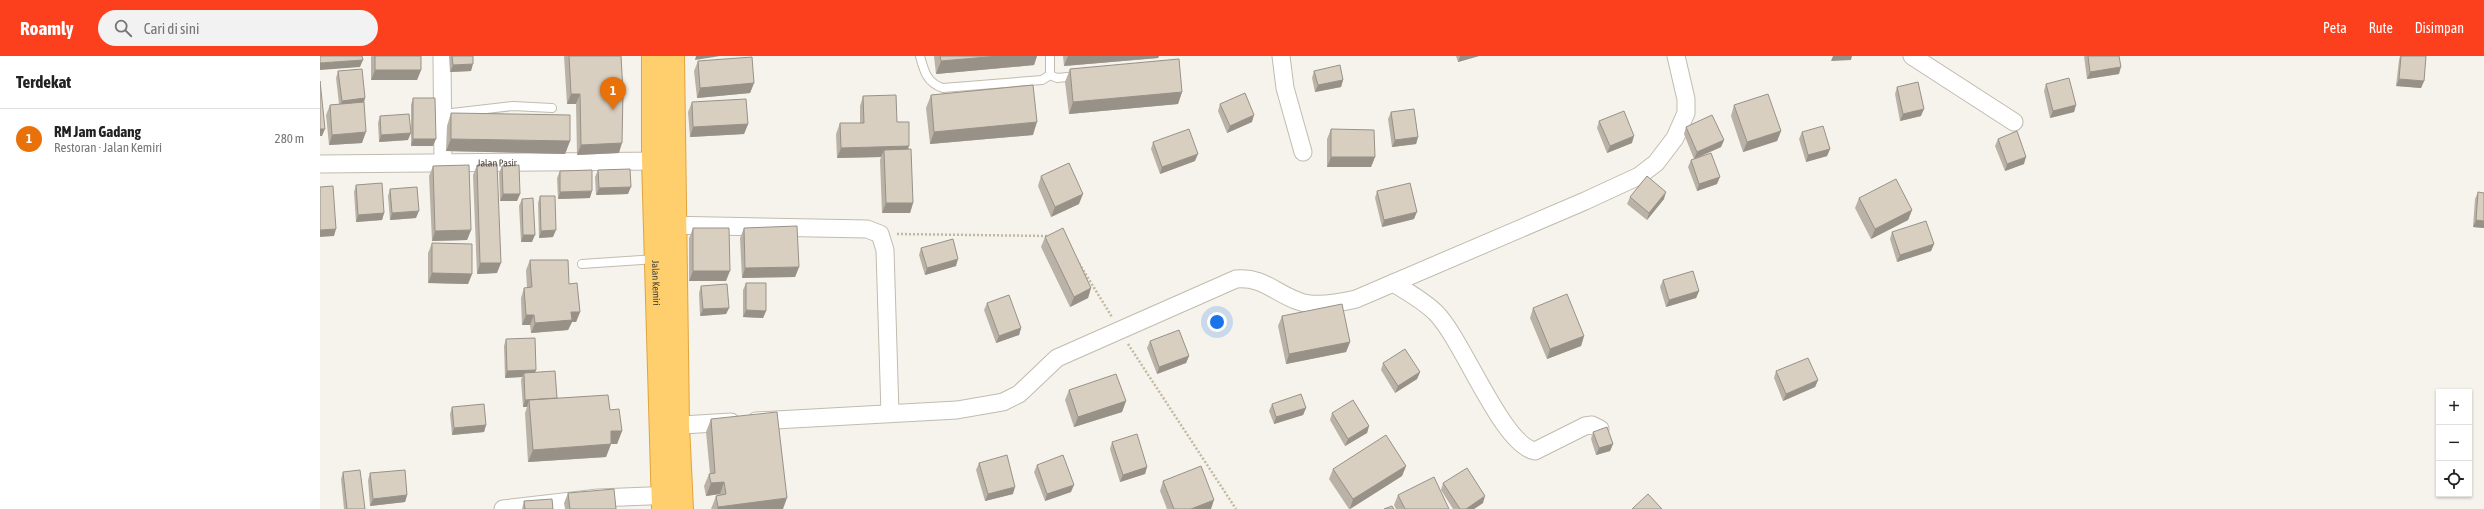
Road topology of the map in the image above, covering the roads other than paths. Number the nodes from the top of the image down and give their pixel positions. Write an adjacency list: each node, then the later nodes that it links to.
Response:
1 (442, 56): 12 (street)
2 (653, 56): 15 (highway, Jalan Kemiri)
3 (673, 56): 15 (highway, Jalan Kemiri)
4 (920, 56): 9 (lane)
5 (1050, 56): 9 (lane)
6 (1281, 56): 14 (street)
7 (1676, 56): 21 (street)
8 (1912, 56): 13 (street)
9 (1050, 75): 10 (lane)
10 (1086, 75)
11 (552, 108): 12 (lane)
12 (443, 114): 16 (street)
13 (2014, 122)
14 (1303, 152)
15 (663, 161): 16 (street, Jalan Pasir); 18 (highway, Jalan Kemiri)
16 (443, 162): 17 (street, Jalan Pasir)
17 (320, 164)
18 (665, 225): 19 (highway, Jalan Kemiri); 22 (street); 23 (highway, Jalan Kemiri)
19 (657, 259): 20 (lane); 23 (highway, Jalan Kemiri)
20 (582, 264)
21 (1393, 283): 22 (street); 24 (street)
22 (890, 413): 23 (street)
23 (669, 426): 25 (highway, Jalan Kemiri)
24 (1600, 429)
25 (673, 502): 26 (street)
26 (502, 509)

